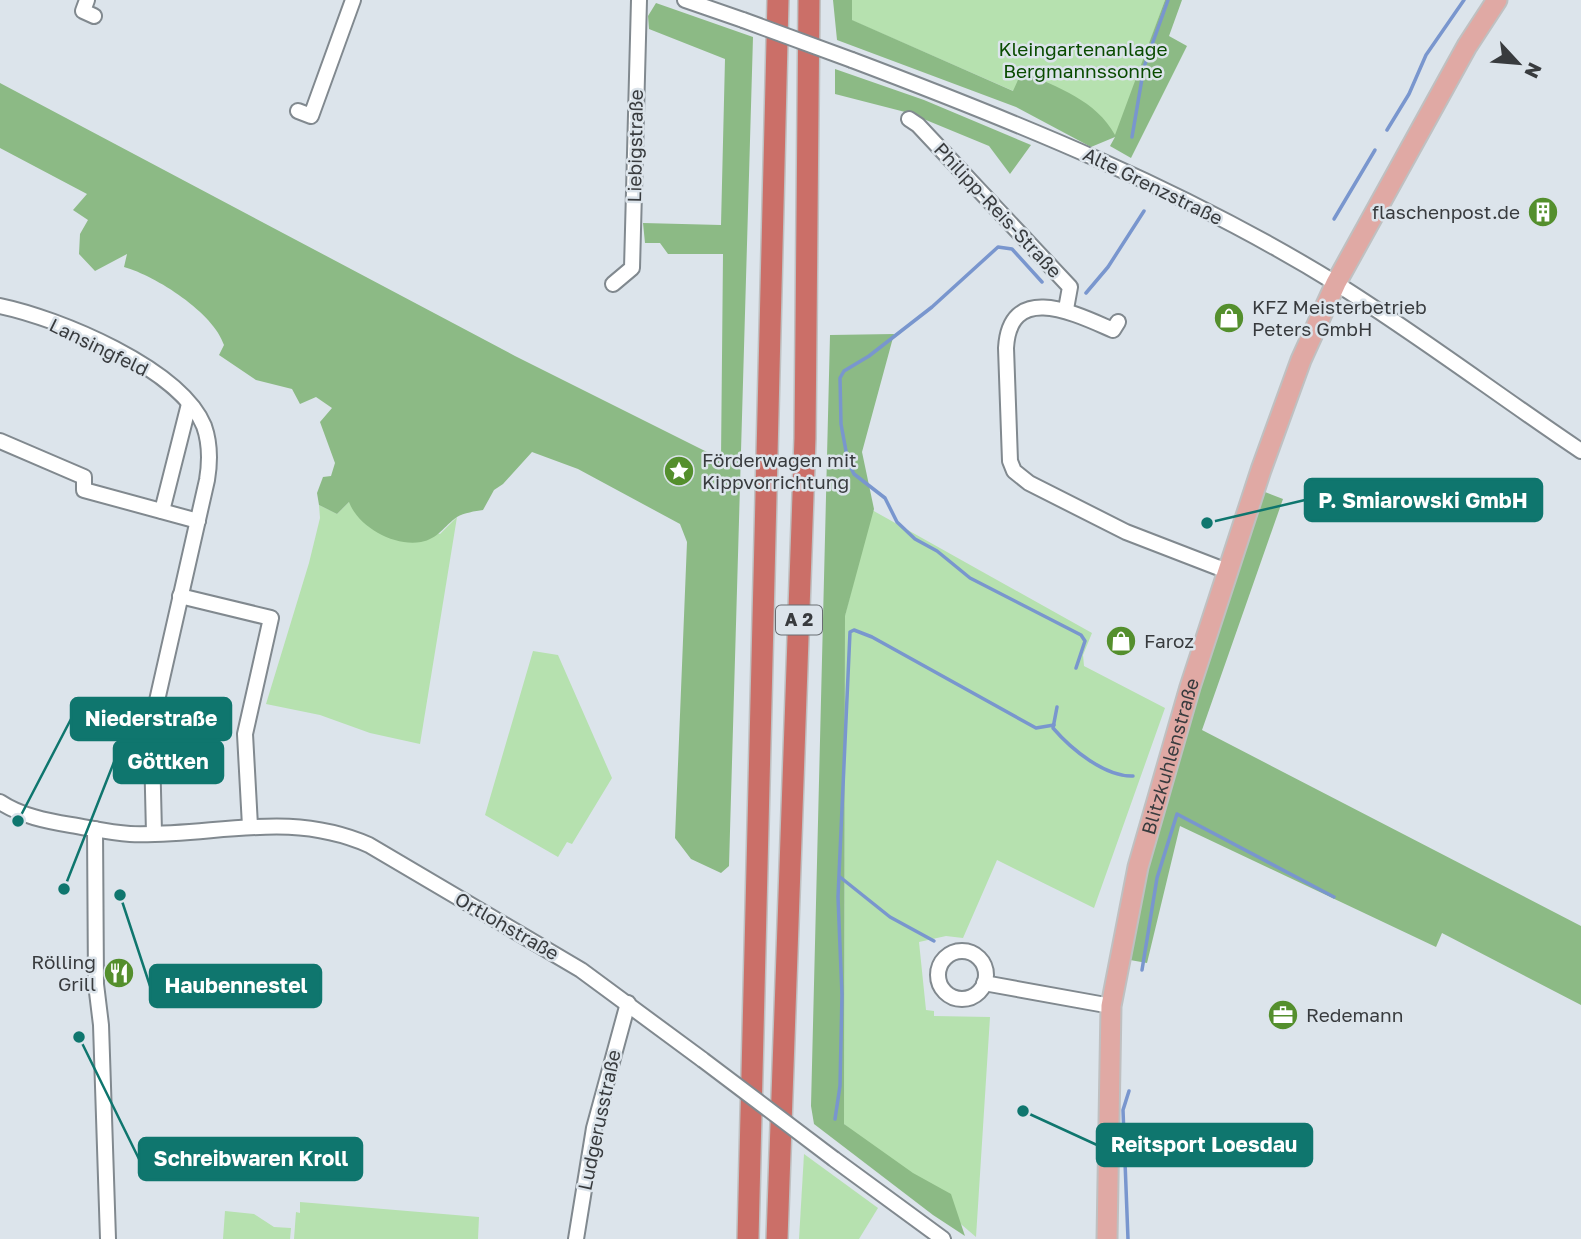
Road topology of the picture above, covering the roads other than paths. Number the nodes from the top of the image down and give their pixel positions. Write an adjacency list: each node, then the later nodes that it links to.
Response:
1 (87, 0): 8 (street)
2 (353, 0): 9 (street)
3 (639, 0): 12 (street, Liebigstraße)
4 (685, 0): 11 (street, Alte Grenzstraße, bridge)
5 (778, 0): 32 (highway, A 2)
6 (808, 0): 33 (highway, A 2)
7 (1497, 0): 11 (main road, Blitzkuhlenstraße)
8 (94, 16)
9 (298, 111)
10 (909, 119): 14 (street, Philipp-Reis-Straße)
11 (1336, 283): 18 (street, Alte Grenzstraße); 21 (main road, Blitzkuhlenstraße)
12 (613, 284)
13 (0, 306): 16 (street, Lansingfeld)
14 (1066, 309): 15 (street, Philipp-Reis-Straße); 21 (street, Philipp-Reis-Straße)
15 (1118, 322)
16 (189, 404): 19 (street); 20 (street, Lansingfeld)
17 (0, 441): 19 (street)
18 (1581, 451)
19 (162, 511): 20 (street)
20 (198, 521): 22 (street, Lansingfeld)
21 (1227, 571): 29 (main road, Blitzkuhlenstraße)
22 (180, 596): 24 (street); 26 (street, Lansingfeld)
23 (0, 802): 25 (street, Ortlohstraße)
24 (250, 826): 26 (street, Ortlohstraße); 28 (street, Ortlohstraße)
25 (94, 829): 26 (street, Ortlohstraße); 30 (street)
26 (154, 833)
27 (984, 983): 29 (street)
28 (628, 1003): 31 (street, Ludgerusstraße); 34 (street, Ortlohstraße, bridge)
29 (1111, 1006): 35 (main road, Blitzkuhlenstraße)
30 (108, 1239)
31 (576, 1239)
32 (748, 1239)
33 (777, 1239)
34 (943, 1239)
35 (1107, 1239)

